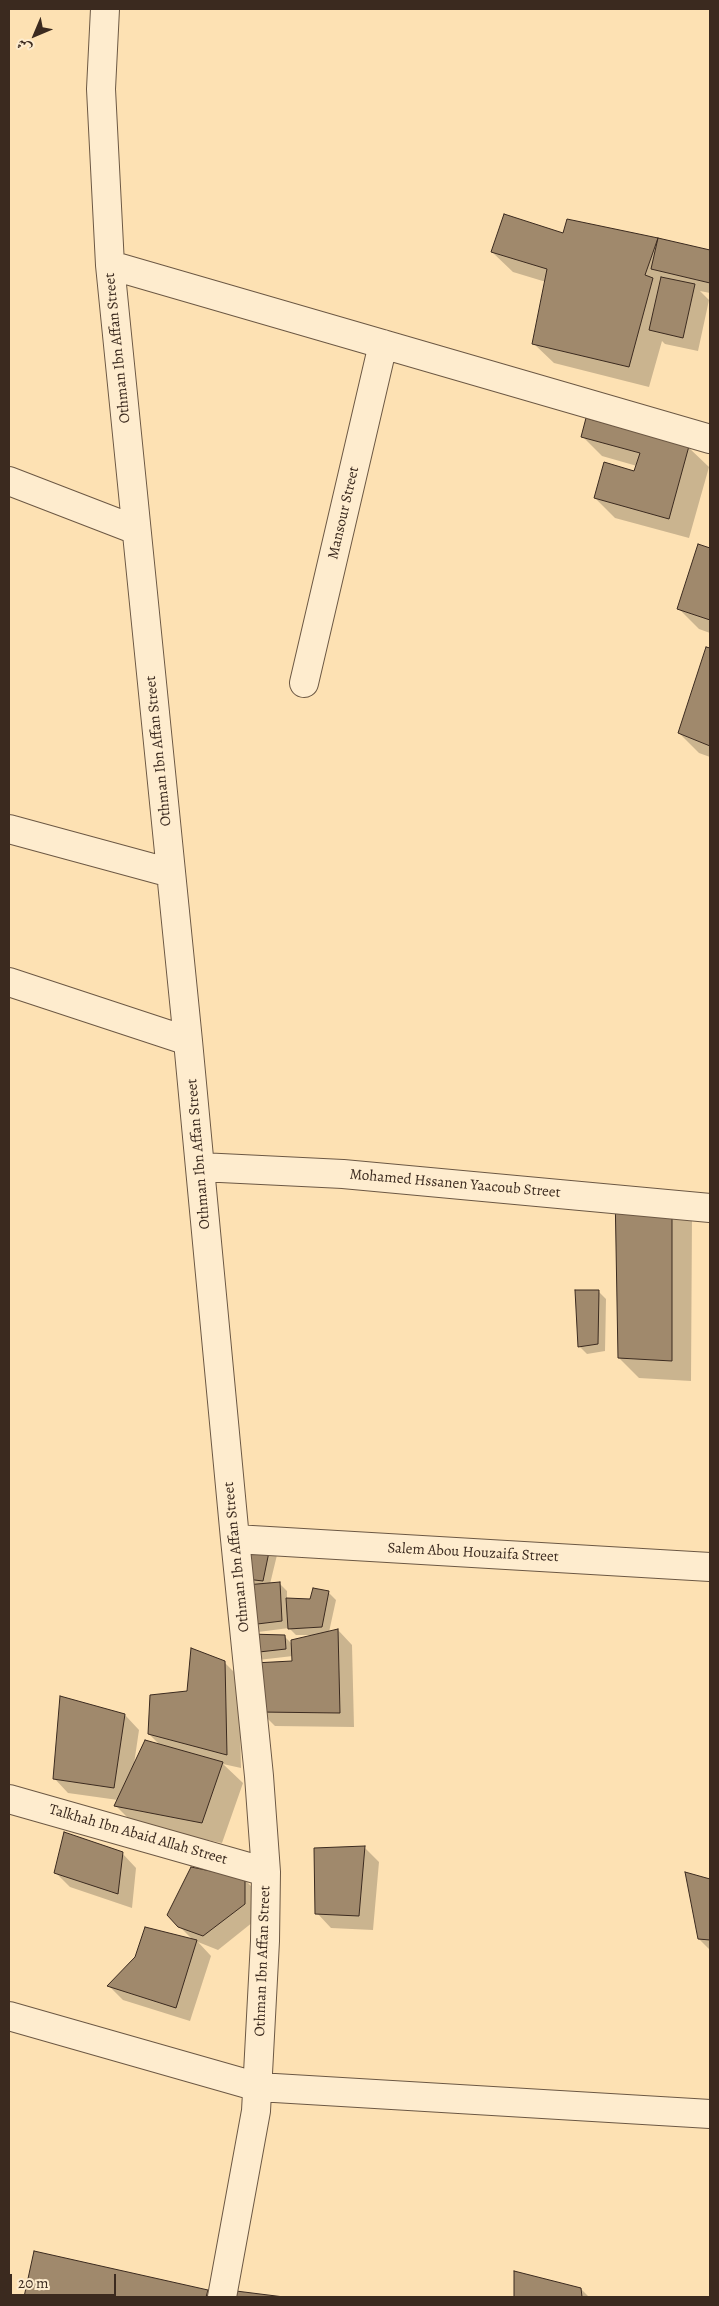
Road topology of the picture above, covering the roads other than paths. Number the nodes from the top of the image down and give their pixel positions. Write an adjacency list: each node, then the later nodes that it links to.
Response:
1 (105, 9): 2 (street, Othman Ibn Affan Street)
2 (110, 265): 3 (street); 6 (street, Othman Ibn Affan Street)
3 (383, 344): 4 (street); 7 (street, Mansour Street)
4 (710, 439)
5 (9, 481): 6 (street)
6 (136, 530): 9 (street, Othman Ibn Affan Street)
7 (304, 683)
8 (9, 830): 9 (street)
9 (171, 873): 11 (street, Othman Ibn Affan Street)
10 (9, 982): 11 (street)
11 (188, 1041): 12 (street, Othman Ibn Affan Street)
12 (200, 1167): 13 (street, Mohamed Hssanen Yaacoub Street); 14 (street, Othman Ibn Affan Street)
13 (710, 1208)
14 (235, 1539): 15 (street, Salem Abou Houzaifa Street); 17 (street, Othman Ibn Affan Street)
15 (710, 1567)
16 (9, 1799): 17 (street, Talkhah Ibn Abaid Allah Street)
17 (266, 1872): 19 (street, Othman Ibn Affan Street)
18 (9, 2016): 19 (street)
19 (258, 2087): 20 (street); 21 (street, Othman Ibn Affan Street)
20 (710, 2114)
21 (222, 2297)

